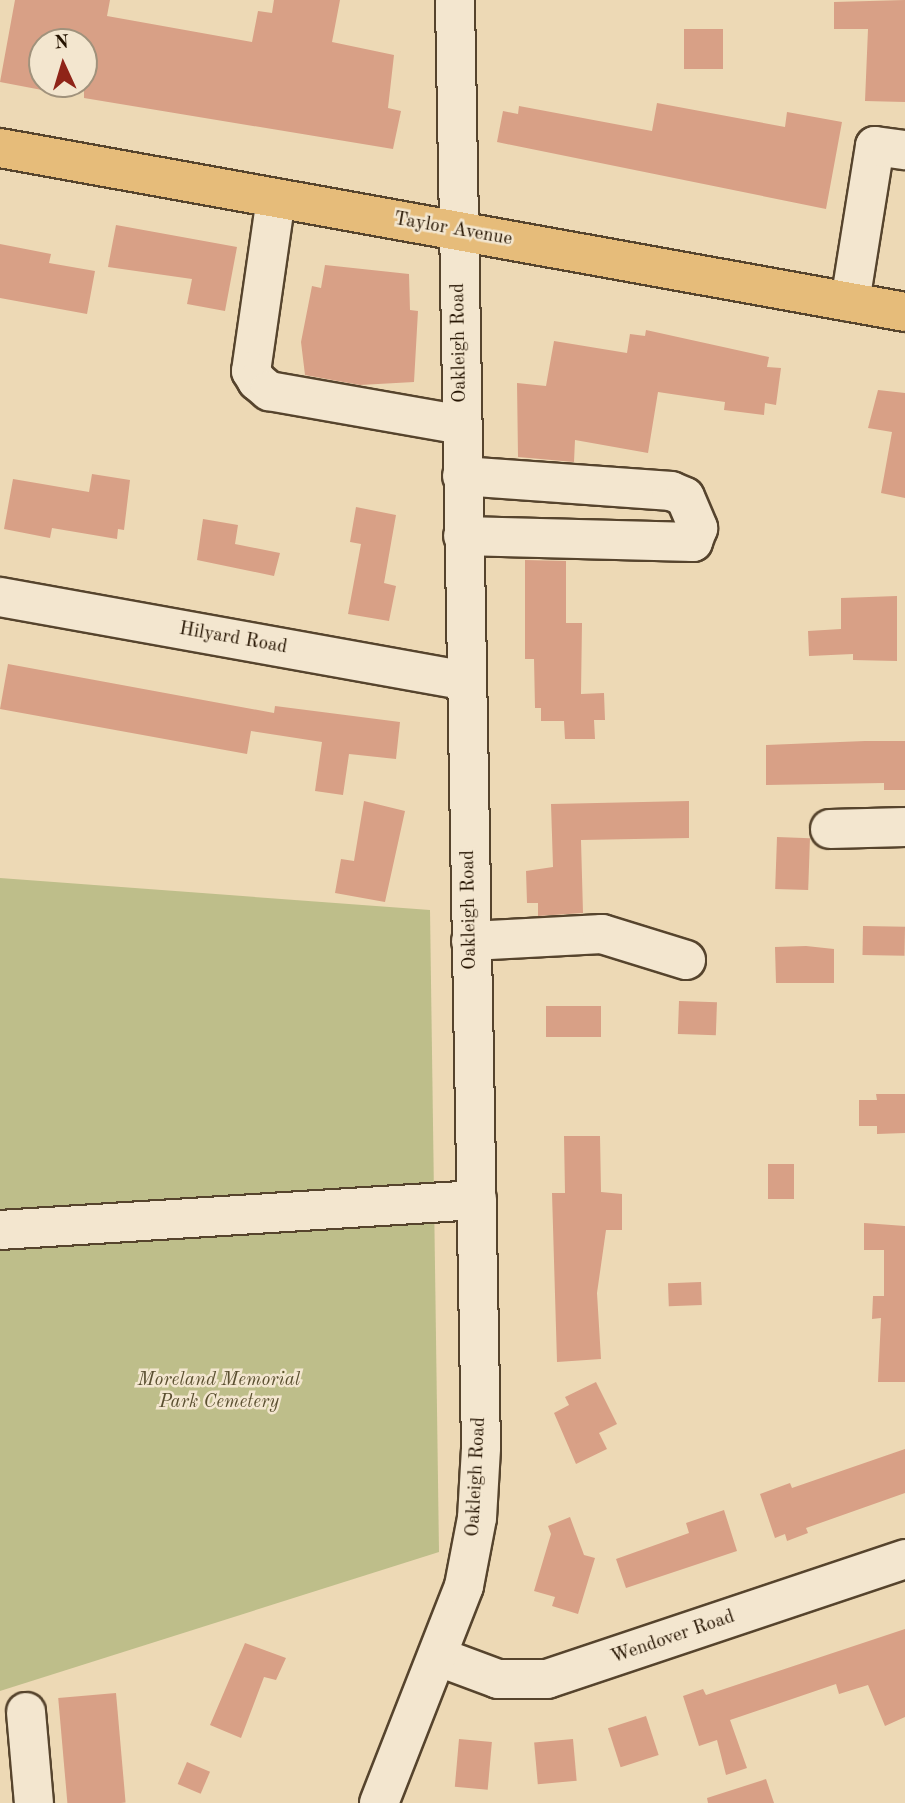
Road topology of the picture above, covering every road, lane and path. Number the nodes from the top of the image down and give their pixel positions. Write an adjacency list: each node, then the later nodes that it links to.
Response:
1 (455, 0): 5 (street, Oakleigh Road)
2 (0, 148): 4 (main road, Taylor Avenue)
3 (905, 150): 6 (street)
4 (276, 198): 5 (main road, Taylor Avenue); 8 (street)
5 (458, 230): 6 (main road, Taylor Avenue); 8 (street, Oakleigh Road)
6 (850, 302): 7 (main road, Taylor Avenue)
7 (905, 312)
8 (462, 425): 9 (street, Oakleigh Road)
9 (462, 476): 10 (street, Oakleigh Road); 10 (street)
10 (463, 536): 12 (street, Oakleigh Road)
11 (0, 597): 12 (street, Hilyard Road)
12 (466, 681): 15 (street, Oakleigh Road)
13 (905, 827): 14 (street)
14 (830, 829)
15 (471, 941): 16 (street); 17 (street, Oakleigh Road)
16 (686, 960)
17 (477, 1200): 18 (street); 20 (street, Oakleigh Road)
18 (0, 1230)
19 (905, 1559): 20 (street, Wendover Road)
20 (439, 1657): 23 (street, Oakleigh Road)
21 (26, 1712): 22 (street)
22 (34, 1803)
23 (379, 1803)

